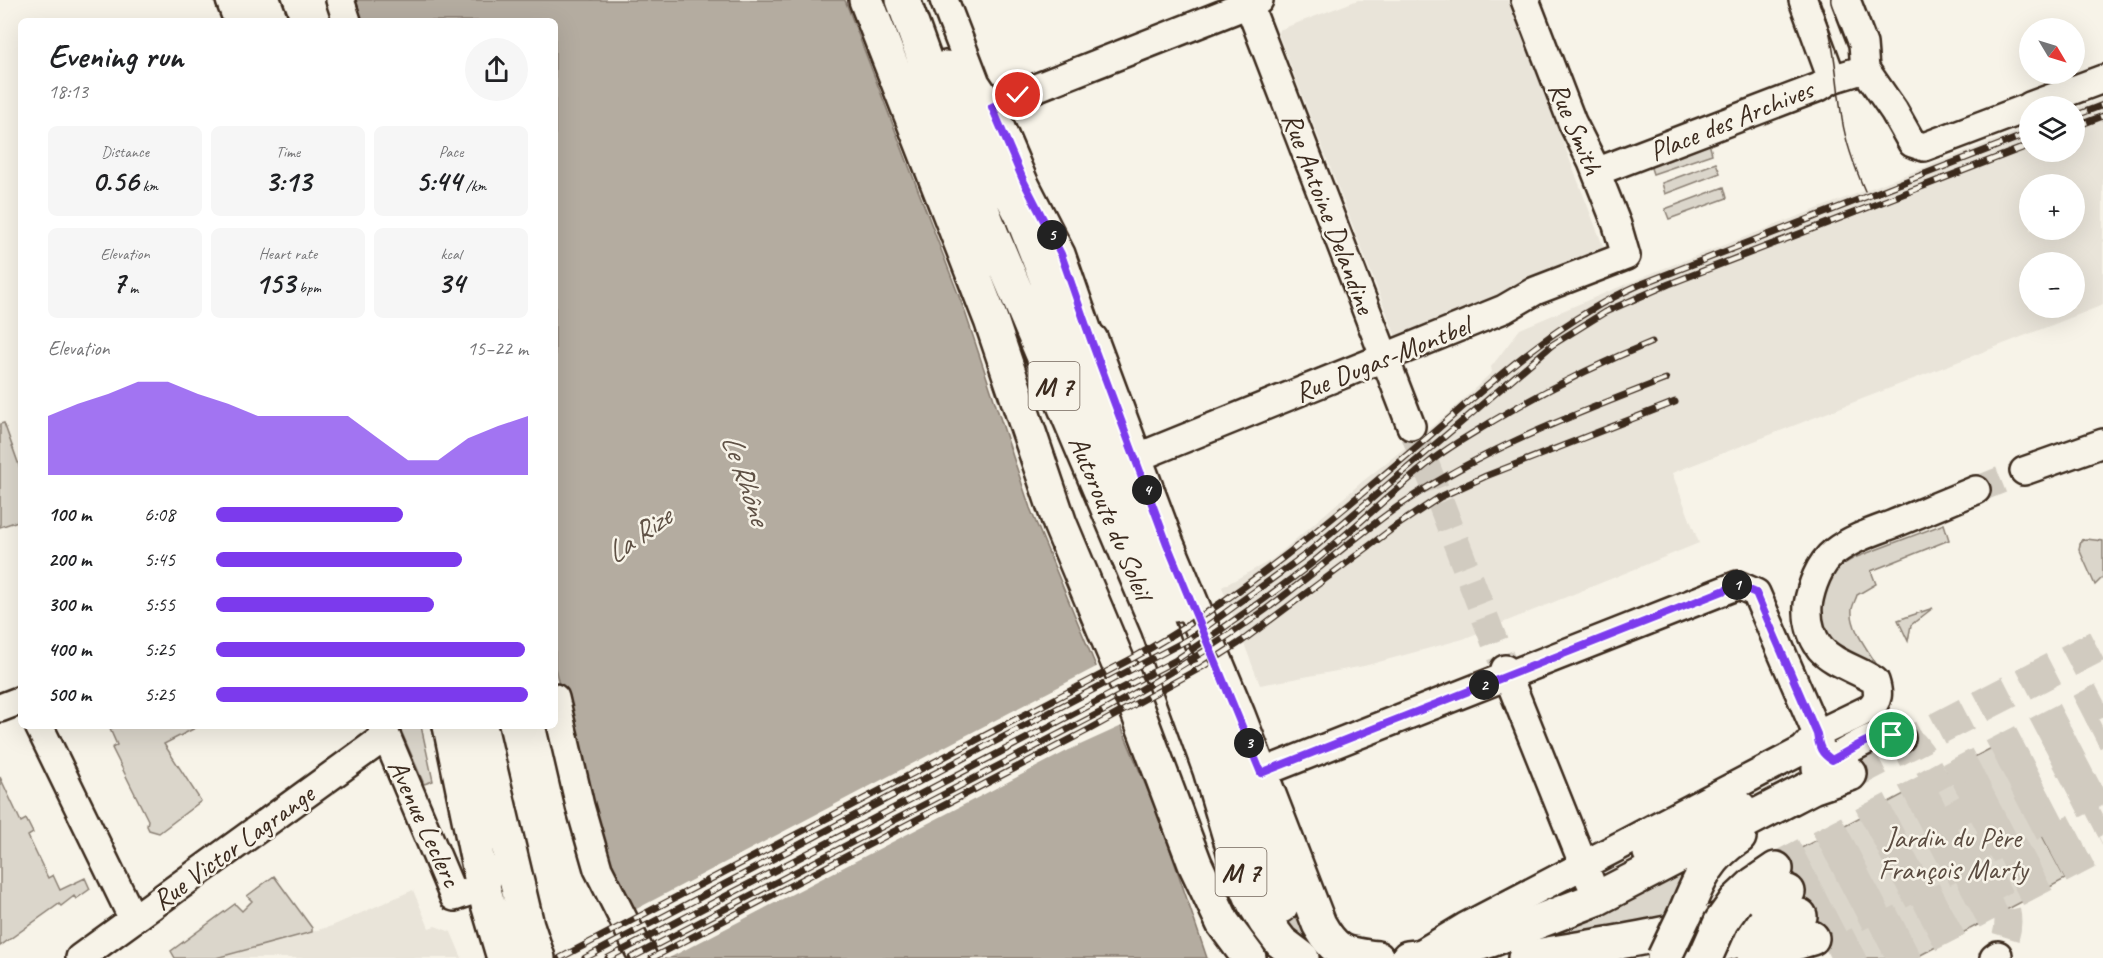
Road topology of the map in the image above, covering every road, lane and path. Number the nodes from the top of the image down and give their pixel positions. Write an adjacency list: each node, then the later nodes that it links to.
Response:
1 (233, 0): 12 (main road)
2 (262, 0): 13 (main road)
3 (340, 0): 14 (street)
4 (866, 0): 34 (main road, Autoroute du Soleil / M 7)
5 (903, 0): 63 (main road, Autoroute du Soleil / M 7)
6 (911, 0): 22 (main road)
7 (944, 0): 19 (street)
8 (1525, 0): 21 (street, Rue Smith)
9 (1803, 0): 16 (street)
10 (1846, 0): 15 (street)
11 (1251, 1): 19 (street); 25 (street, Rue Antoine Delandine)
12 (240, 18)
13 (270, 18)
14 (346, 18)
15 (1865, 69): 16 (street, Place des Archives); 20 (street)
16 (1832, 79): 21 (street, Place des Archives)
17 (2103, 79): 18 (street)
18 (2059, 96)
19 (992, 107): 24 (street)
20 (2019, 111)
21 (1596, 172): 23 (street, Rue Smith)
22 (1023, 219): 24 (main road); 32 (main road)
23 (1626, 256): 25 (street, Rue Dugas-Montbel)
24 (1091, 340): 28 (main road)
25 (1385, 357): 26 (street, Rue Antoine Delandine); 28 (street, Rue Dugas-Montbel)
26 (1411, 426)
27 (2103, 443): 29 (street)
28 (1136, 458): 31 (main road)
29 (2024, 471)
30 (1976, 490): 38 (street)
31 (1167, 544): 32 (main road); 47 (main road)
32 (1174, 605): 54 (main road)
33 (1506, 672): 43 (street); 47 (street); 50 (street)
34 (1130, 691): 48 (main road); 51 (main road, Autoroute du Soleil / M 7)
35 (18, 700): 36 (street)
36 (0, 708)
37 (558, 712): 60 (street)
38 (1858, 714): 43 (street); 45 (street)
39 (40, 729): 55 (street)
40 (450, 729): 52 (main road, Avenue Leclerc)
41 (481, 729): 49 (main road, Avenue Leclerc)
42 (384, 731): 52 (street, Avenue Leclerc); 55 (street, Rue Victor Lagrange)
43 (1817, 734): 46 (street); 50 (street)
44 (1901, 738): 45 (street)
45 (1871, 739): 46 (street)
46 (1841, 767): 50 (street); 66 (main road); 68 (main road, bridge)
47 (1261, 773): 64 (main road)
48 (1206, 818)
49 (501, 821): 52 (street, Avenue Leclerc); 56 (main road, Avenue Leclerc)
50 (1587, 873): 66 (street)
51 (1199, 874): 61 (main road); 62 (main road, Autoroute du Soleil / M 7)
52 (469, 892): 56 (street, Avenue Leclerc); 58 (main road, Avenue Leclerc)
53 (1794, 904): 67 (main road); 68 (main road); 69 (main road, bridge); 70 (main road); 71 (main road)
54 (1281, 906)
55 (133, 919): 57 (street, Rue Victor Lagrange)
56 (527, 925): 59 (main road, Avenue Leclerc)
57 (80, 958)
58 (504, 958)
59 (538, 958)
60 (643, 958)
61 (1223, 958)
62 (1249, 958)
63 (1302, 958)
64 (1377, 958)
65 (1408, 958): 66 (main road)
66 (1413, 958)
67 (1525, 958)
68 (1665, 958)
69 (1705, 958)
70 (1738, 958)
71 (1777, 958)

